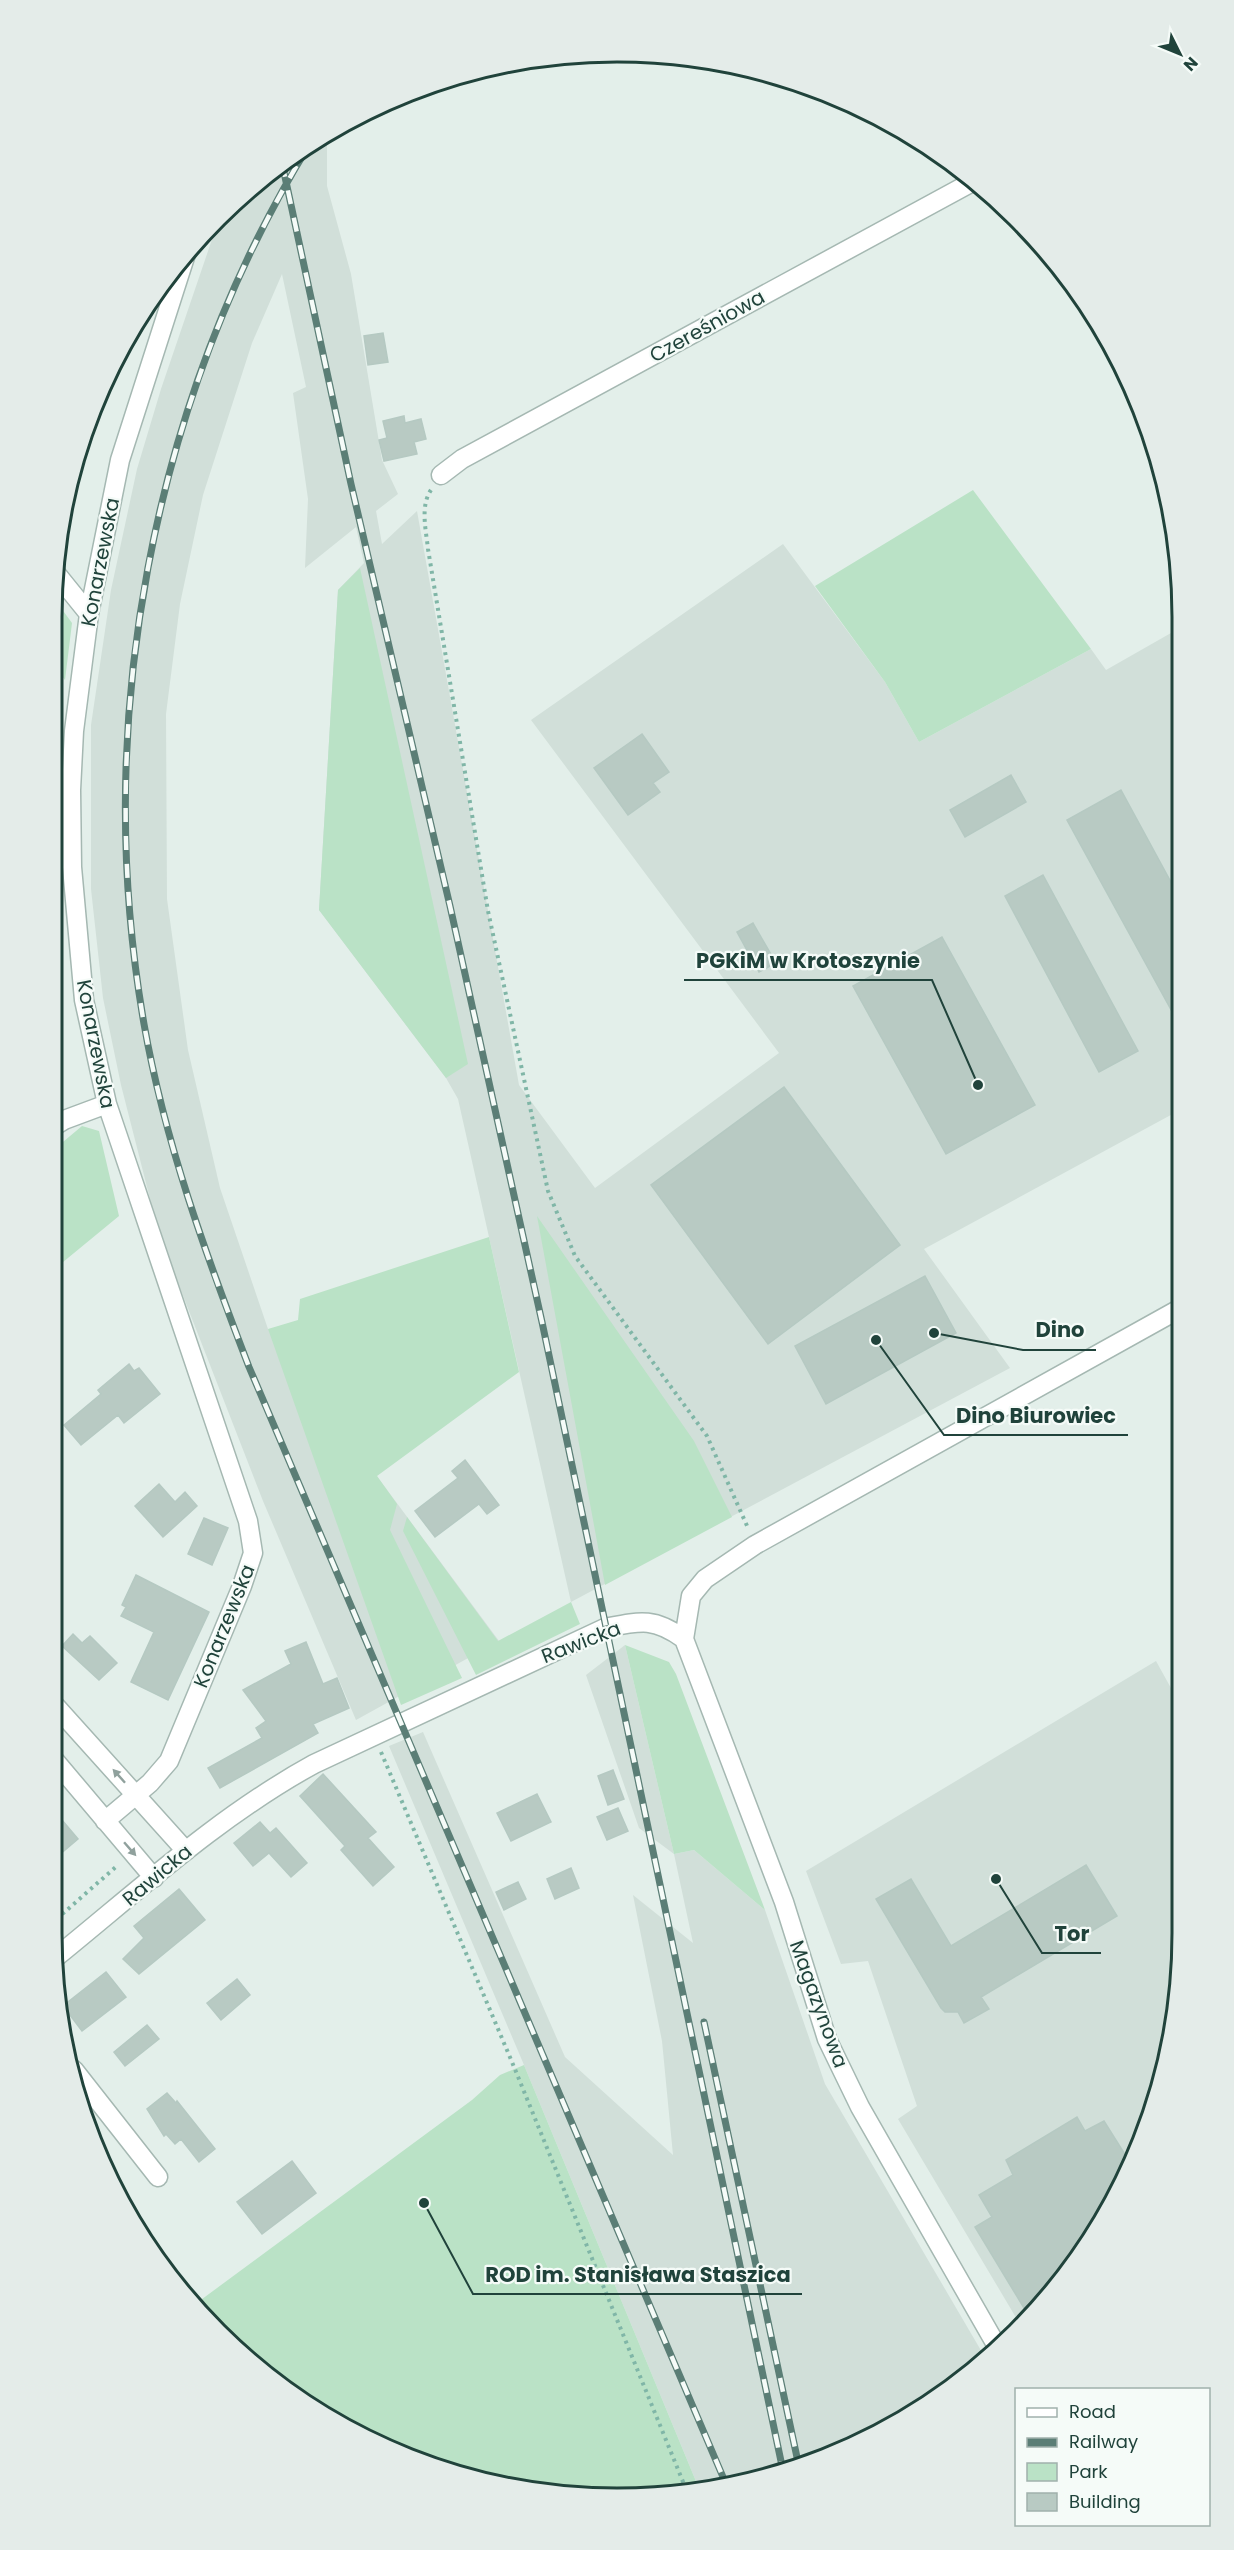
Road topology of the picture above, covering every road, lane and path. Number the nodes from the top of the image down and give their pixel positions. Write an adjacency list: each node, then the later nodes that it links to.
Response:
1 (966, 185): 3 (street, Czereśniowa)
2 (179, 275): 5 (street, Konarzewska)
3 (441, 475): 9 (path)
4 (63, 582): 5 (street)
5 (88, 614): 6 (street, Konarzewska)
6 (107, 1104): 7 (street); 14 (street, Konarzewska)
7 (62, 1121)
8 (1172, 1313): 9 (street)
9 (755, 1545): 10 (street)
10 (684, 1639): 16 (street, Rawicka); 23 (street, Magazynowa)
11 (62, 1713): 14 (street, one-way to 11)
12 (379, 1746): 24 (path)
13 (62, 1769): 15 (street)
14 (136, 1795): 15 (street, Konarzewska); 16 (street)
15 (105, 1821): 17 (street, one-way to 17)
16 (186, 1851): 18 (street, Rawicka)
17 (133, 1852): 18 (street); 19 (path)
18 (154, 1878): 20 (street, Rawicka)
19 (62, 1914)
20 (63, 1952)
21 (80, 2078): 22 (street)
22 (158, 2177)
23 (994, 2341)
24 (684, 2484)

